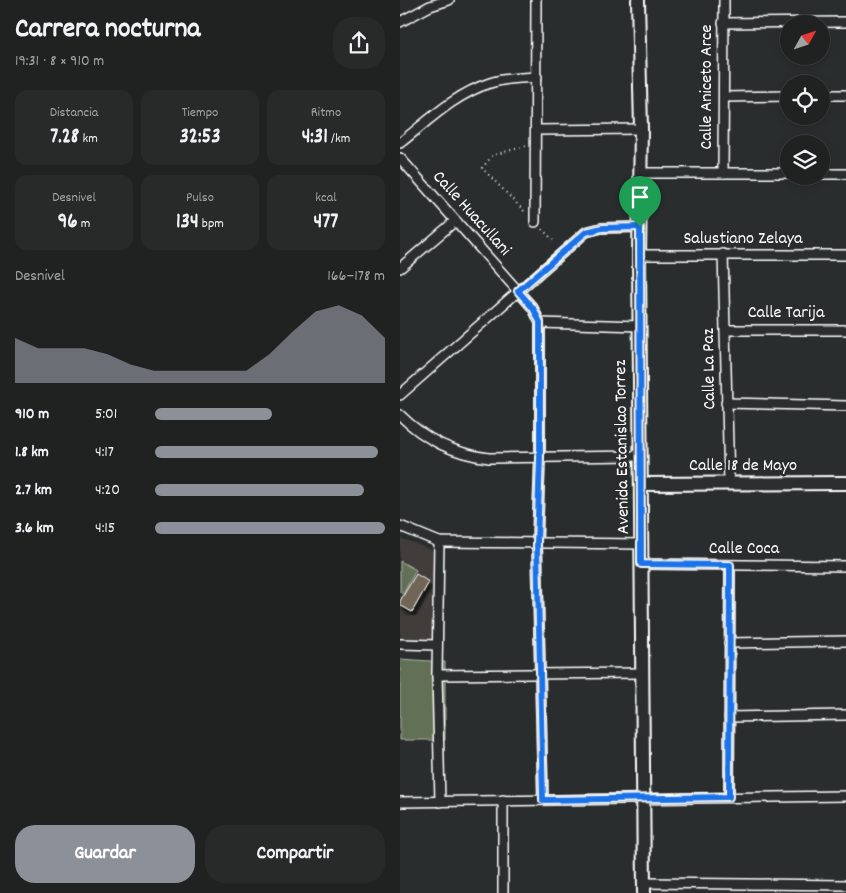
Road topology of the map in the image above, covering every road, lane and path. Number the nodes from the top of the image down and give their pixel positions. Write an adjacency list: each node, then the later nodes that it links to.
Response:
1 (449, 0): 5 (street)
2 (536, 0): 8 (street)
3 (638, 0): 13 (street, Avenida Estanislao Torrez)
4 (724, 0): 7 (street, Calle Aniceto Arce)
5 (400, 22)
6 (846, 22): 7 (street)
7 (724, 23): 12 (street, Calle Aniceto Arce)
8 (537, 77): 14 (street); 15 (street)
9 (846, 95): 11 (street)
10 (780, 96): 12 (street)
11 (830, 96)
12 (724, 97): 19 (street, Calle Aniceto Arce)
13 (641, 129): 14 (street); 18 (street, Avenida Estanislao Torrez)
14 (536, 130): 16 (street)
15 (400, 143)
16 (536, 144): 24 (street); 24 (path)
17 (400, 158): 23 (street, Calle Huacullani)
18 (640, 173): 19 (street); 25 (street, Avenida Estanislao Torrez)
19 (723, 173): 20 (street)
20 (780, 174)
21 (830, 174): 22 (street)
22 (846, 174)
23 (454, 222): 30 (street); 31 (street, Calle Huacullani)
24 (535, 222): 26 (path)
25 (640, 227): 28 (street, Avenida Estanislao Torrez); 31 (street)
26 (553, 240)
27 (724, 254): 28 (street, Salustiano Zelaya); 29 (street, Salustiano Zelaya); 34 (street, Calle La Paz)
28 (639, 255): 33 (street, Avenida Estanislao Torrez)
29 (846, 255)
30 (400, 268)
31 (518, 291): 32 (street, Calle Huacullani); 36 (street)
32 (540, 322): 33 (street); 41 (street)
33 (640, 326): 40 (street, Avenida Estanislao Torrez)
34 (726, 330): 35 (street, Calle Tarija); 37 (street, Calle La Paz)
35 (846, 330)
36 (400, 395)
37 (726, 403): 38 (street); 42 (street, Calle La Paz)
38 (846, 406)
39 (400, 415): 41 (street)
40 (640, 456): 41 (street); 44 (street, Avenida Estanislao Torrez)
41 (540, 458): 47 (street)
42 (729, 483): 43 (street, Calle 18 de Mayo); 44 (street, Calle 18 de Mayo)
43 (846, 483)
44 (641, 484): 48 (street, Avenida Estanislao Torrez)
45 (400, 526): 46 (street)
46 (439, 542): 47 (street); 55 (street)
47 (537, 543): 48 (street); 58 (street)
48 (642, 544): 49 (street, Avenida Estanislao Torrez)
49 (641, 564): 50 (street, Calle Coca); 56 (street, Avenida Estanislao Torrez)
50 (730, 565): 51 (street, Calle Coca); 53 (street)
51 (846, 566)
52 (846, 641): 53 (street)
53 (729, 643): 60 (street)
54 (400, 644): 55 (street)
55 (437, 645): 57 (street)
56 (643, 673): 58 (street); 63 (street, Avenida Estanislao Torrez)
57 (437, 675): 58 (street); 67 (street)
58 (541, 675): 65 (street)
59 (846, 715): 60 (street)
60 (729, 716): 62 (street)
61 (846, 796): 62 (street)
62 (729, 797): 63 (street)
63 (644, 798): 65 (street); 69 (street, Avenida Estanislao Torrez)
64 (502, 800): 65 (street); 67 (street); 71 (street)
65 (543, 800)
66 (400, 802): 67 (street)
67 (440, 802)
68 (846, 885): 70 (street)
69 (644, 888): 70 (street)
70 (729, 888)
71 (503, 893)

